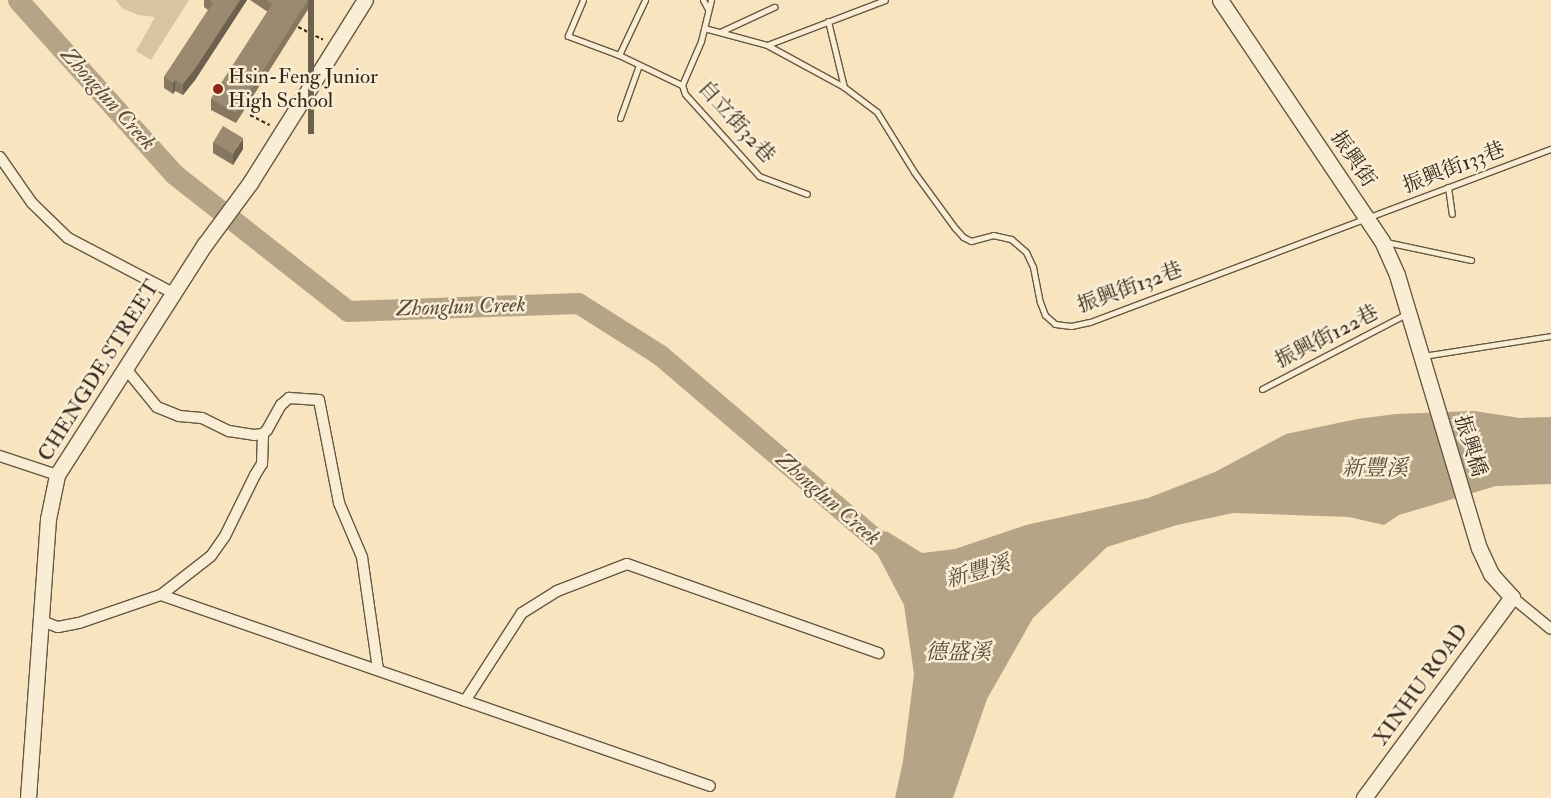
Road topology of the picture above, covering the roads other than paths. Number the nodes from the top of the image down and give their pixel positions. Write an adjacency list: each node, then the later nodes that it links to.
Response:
1 (365, 0): 27 (street, CHENGDE STREET)
2 (583, 0): 14 (lane, 自立街32巷)
3 (645, 0): 14 (lane)
4 (703, 0): 9 (lane)
5 (711, 0): 9 (lane)
6 (885, 0): 10 (lane)
7 (1220, 0): 24 (street, 振興街)
8 (774, 8): 12 (lane)
9 (708, 9): 11 (lane)
10 (828, 21): 13 (lane); 17 (lane)
11 (704, 28): 12 (lane); 16 (lane)
12 (720, 32): 13 (lane)
13 (768, 45): 17 (lane)
14 (619, 55): 15 (lane, 自立街32巷)
15 (639, 64): 16 (lane, 自立街32巷); 18 (lane)
16 (682, 85): 22 (lane, 自立街32巷)
17 (844, 87): 24 (lane, 振興街132巷)
18 (620, 118)
19 (1551, 149): 21 (lane, 振興街133巷)
20 (0, 157): 27 (street)
21 (1448, 187): 23 (lane); 24 (lane, 振興街133巷)
22 (807, 194)
23 (1452, 214)
24 (1368, 218): 25 (street, 振興街)
25 (1382, 241): 26 (lane); 28 (street, 振興街)
26 (1471, 260)
27 (173, 293): 31 (street, CHENGDE STREET)
28 (1407, 314): 30 (street, 振興街); 32 (lane, 振興街122巷)
29 (1551, 336): 30 (lane)
30 (1420, 357): 37 (street, 振興橋)
31 (126, 368): 33 (street); 35 (street, CHENGDE STREET)
32 (1262, 389)
33 (263, 434): 36 (street); 41 (street)
34 (0, 456): 35 (street)
35 (57, 475): 38 (street, CHENGDE STREET)
36 (161, 595): 38 (street); 41 (street)
37 (1512, 597): 39 (street); 45 (street, XINHU ROAD)
38 (42, 620): 44 (street, CHENGDE STREET)
39 (1551, 629)
40 (879, 653): 42 (street)
41 (378, 670): 42 (street)
42 (465, 701): 43 (street)
43 (710, 786)
44 (28, 798)
45 (1364, 798)

